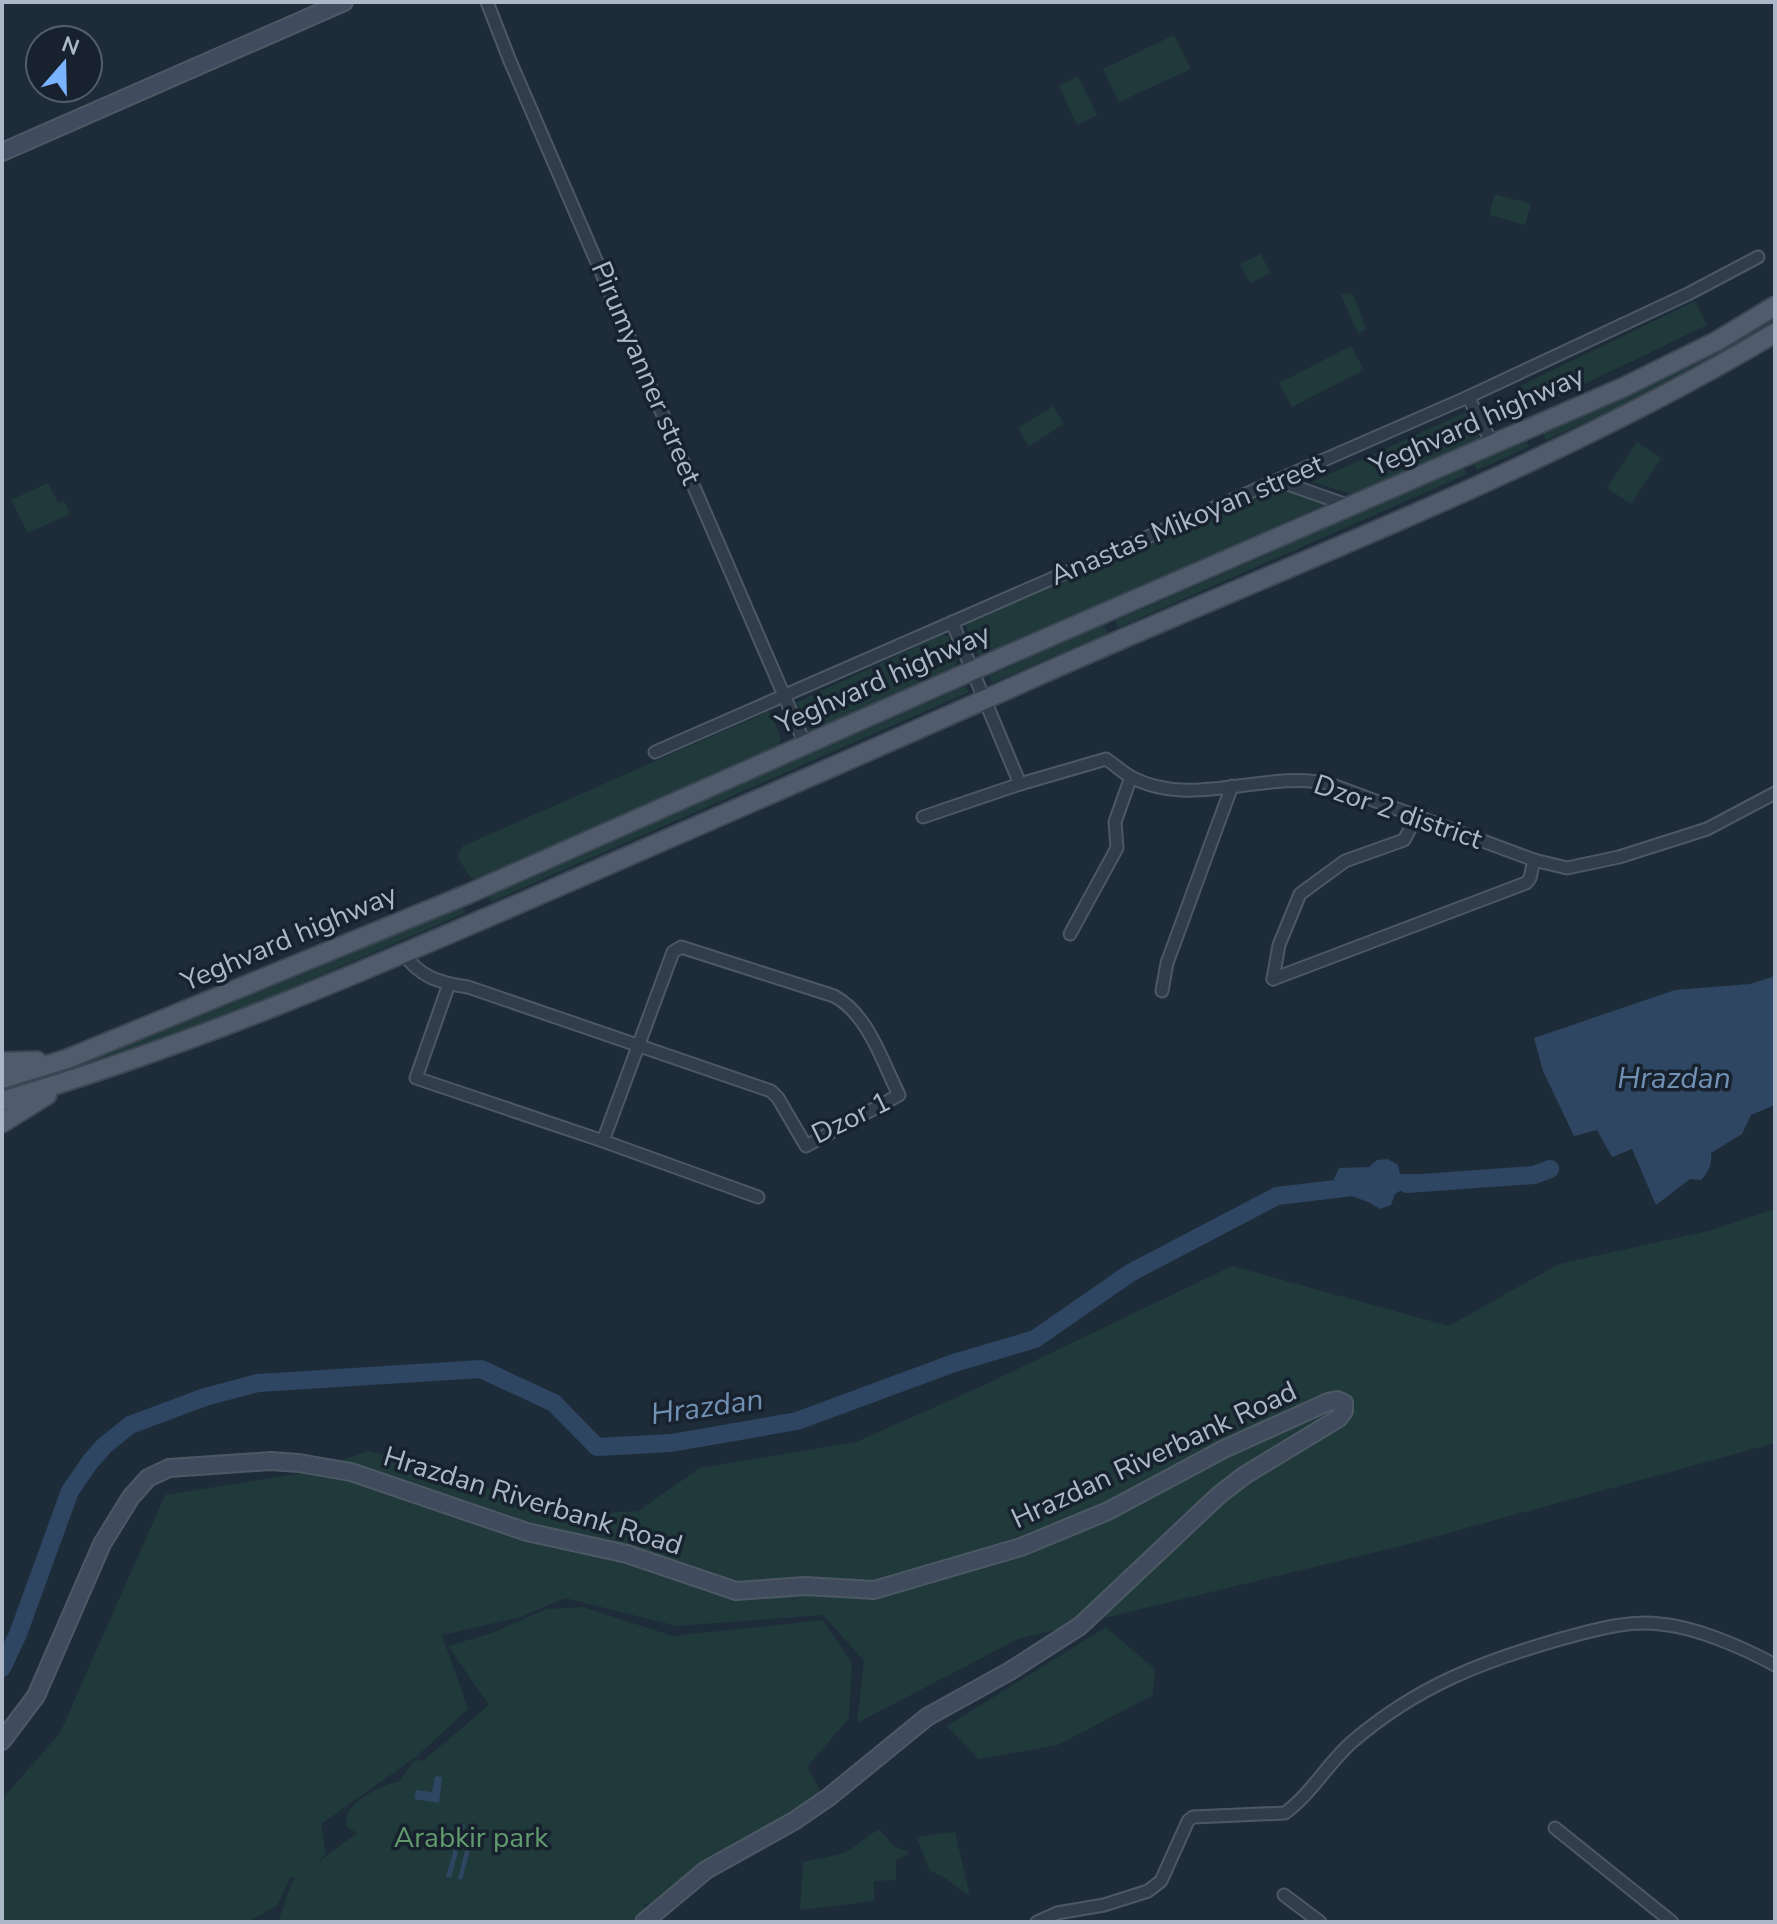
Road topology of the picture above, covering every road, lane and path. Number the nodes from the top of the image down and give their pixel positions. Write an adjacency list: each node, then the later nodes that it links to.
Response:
1 (331, 2): 4 (street)
2 (344, 2): 5 (street)
3 (487, 2): 17 (street, Pirumyanner street)
4 (2, 145)
5 (2, 152)
6 (1758, 257): 9 (street, Anastas Mikoyan street)
7 (1775, 306): 10 (main road, Yeghvard highway)
8 (1775, 333): 12 (main road, Yeghvard highway)
9 (1468, 397): 11 (street); 13 (street, Anastas Mikoyan street)
10 (1529, 429): 11 (main road, Yeghvard highway); 12 (main road)
11 (1493, 445): 14 (main road, Yeghvard highway)
12 (1540, 455): 18 (main road, Yeghvard highway)
13 (1279, 481): 14 (street); 15 (street, Anastas Mikoyan street)
14 (1350, 507): 16 (main road, Yeghvard highway)
15 (952, 622): 16 (street); 17 (street, Anastas Mikoyan street)
16 (972, 671): 18 (street); 19 (main road, Yeghvard highway)
17 (783, 696): 19 (street, Pirumyanner street); 20 (street, Anastas Mikoyan street)
18 (984, 701): 22 (street); 29 (main road, Yeghvard highway)
19 (805, 744): 28 (main road, Yeghvard highway)
20 (655, 752)
21 (1131, 777): 22 (street, Dzor 2 district); 23 (street, Dzor 2 district); 30 (street)
22 (1020, 784): 26 (street)
23 (1232, 786): 25 (street, Dzor 2 district); 33 (street)
24 (1775, 793): 27 (street, Dzor 2 district)
25 (1417, 816): 27 (street, Dzor 2 district); 27 (street)
26 (923, 817)
27 (1534, 860)
28 (468, 894): 29 (main road); 35 (main road, Yeghvard highway)
29 (477, 922): 31 (main road, Yeghvard highway)
30 (1070, 934)
31 (403, 953): 32 (street, Dzor 1); 38 (main road, Yeghvard highway)
32 (449, 984): 34 (street, Dzor 1); 41 (street)
33 (1162, 991)
34 (638, 1045): 34 (street, Dzor 1); 41 (street, Dzor 1)
35 (67, 1059): 36 (main road); 37 (main road, Yeghvard highway)
36 (2, 1062)
37 (2, 1079)
38 (76, 1080): 39 (main road, Yeghvard highway); 40 (main road)
39 (2, 1101)
40 (2, 1123)
41 (603, 1141): 42 (street)
42 (758, 1197)
43 (1775, 1665): 48 (street)
44 (2, 1741): 47 (street, Hrazdan Riverbank Road)
45 (1555, 1828): 50 (street)
46 (1284, 1895): 49 (street)
47 (644, 1922)
48 (1037, 1922)
49 (1320, 1922)
50 (1672, 1922)

